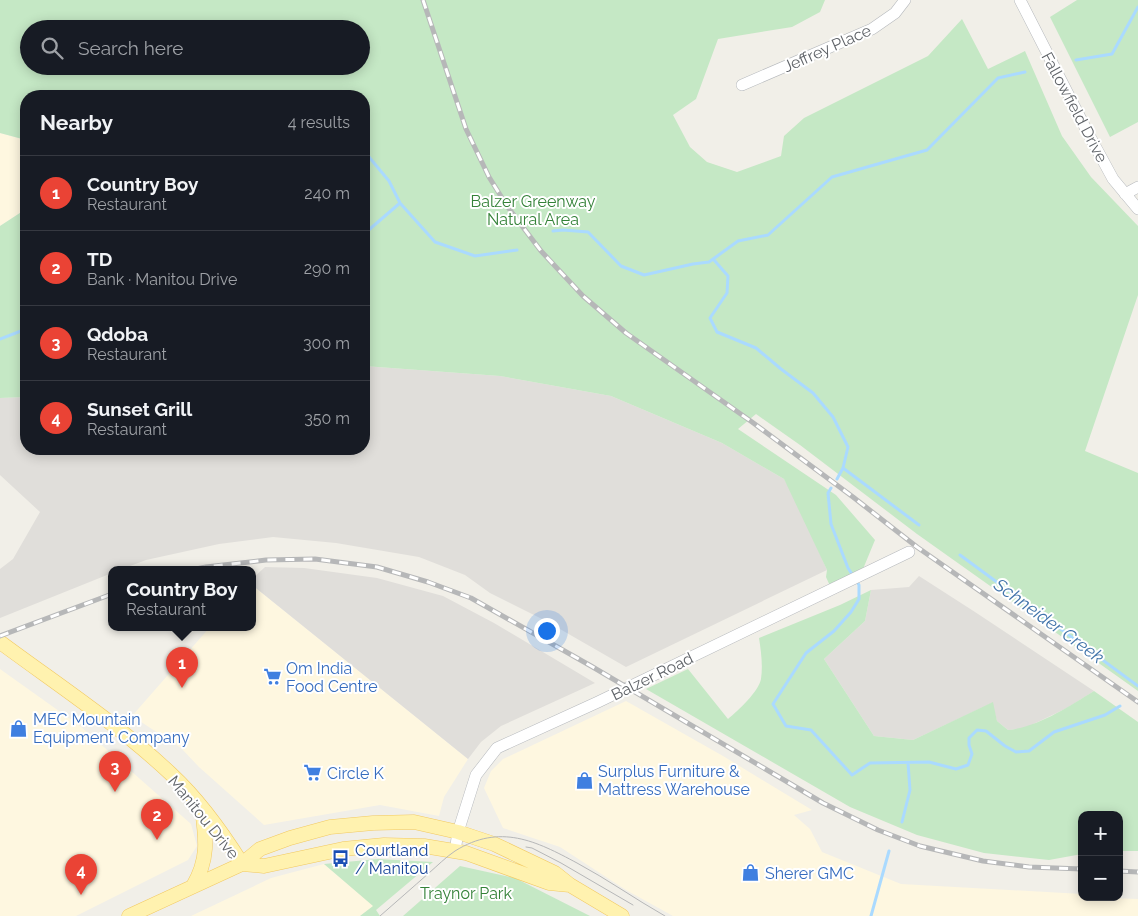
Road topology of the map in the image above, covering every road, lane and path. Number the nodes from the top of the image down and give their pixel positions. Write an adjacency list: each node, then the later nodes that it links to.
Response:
1 (905, 0): 3 (street, Jeffrey Place)
2 (1020, 0): 5 (street, Fallowfield Drive)
3 (742, 85)
4 (1138, 187): 5 (street)
5 (1125, 194): 6 (street, Fallowfield Drive)
6 (1138, 209)
7 (909, 552): 10 (street, Balzer Road)
8 (0, 642): 9 (main road, Manitou Drive)
9 (202, 808): 12 (main road, Manitou Drive); 14 (main road)
10 (458, 832): 11 (street, Balzer Road); 12 (main road); 13 (main road)
11 (456, 851): 12 (main road); 13 (main road)
12 (242, 864): 14 (main road)
13 (570, 885): 16 (main road)
14 (193, 886): 15 (main road)
15 (129, 916)
16 (622, 916)

